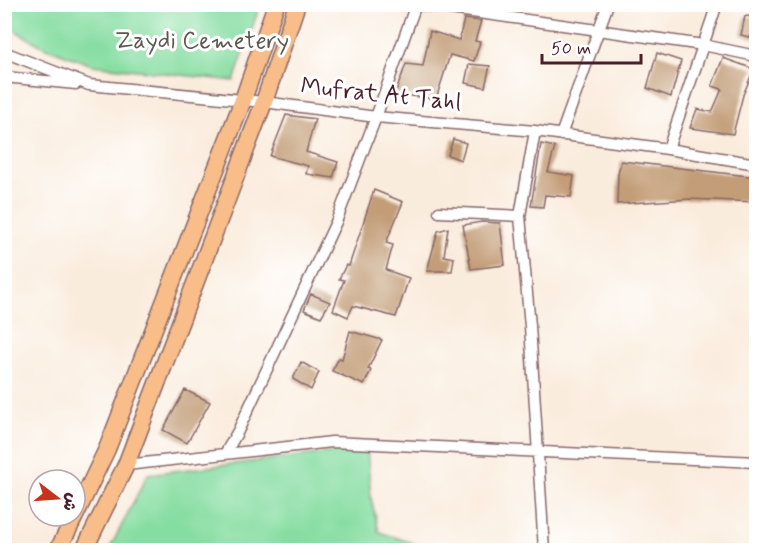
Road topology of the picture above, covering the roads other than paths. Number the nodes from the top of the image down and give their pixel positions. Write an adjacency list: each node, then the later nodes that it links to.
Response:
1 (276, 4): 12 (main road)
2 (297, 4): 13 (main road)
3 (608, 4): 6 (street)
4 (717, 4): 7 (street)
5 (415, 5): 6 (street); 14 (street)
6 (598, 31): 7 (street); 16 (street)
7 (703, 45): 9 (street); 17 (street)
8 (4, 52): 11 (street, Mufrat At Tahl)
9 (756, 56)
10 (4, 77): 11 (street)
11 (89, 85): 12 (street, Mufrat At Tahl)
12 (243, 100): 13 (street, Mufrat At Tahl); 25 (main road)
13 (264, 102): 14 (street, Mufrat At Tahl); 24 (main road)
14 (376, 117): 15 (street, Mufrat At Tahl); 22 (street)
15 (535, 131): 16 (street, Mufrat At Tahl); 20 (street)
16 (561, 135): 17 (street, Mufrat At Tahl)
17 (668, 149): 18 (street, Mufrat At Tahl)
18 (756, 164)
19 (440, 212): 20 (street)
20 (520, 216): 21 (street)
21 (538, 452): 22 (street); 23 (street); 29 (street)
22 (225, 454): 24 (street)
23 (756, 462)
24 (126, 465): 28 (main road)
25 (87, 491)
26 (69, 528): 27 (main road)
27 (58, 550)
28 (84, 550)
29 (544, 550)

